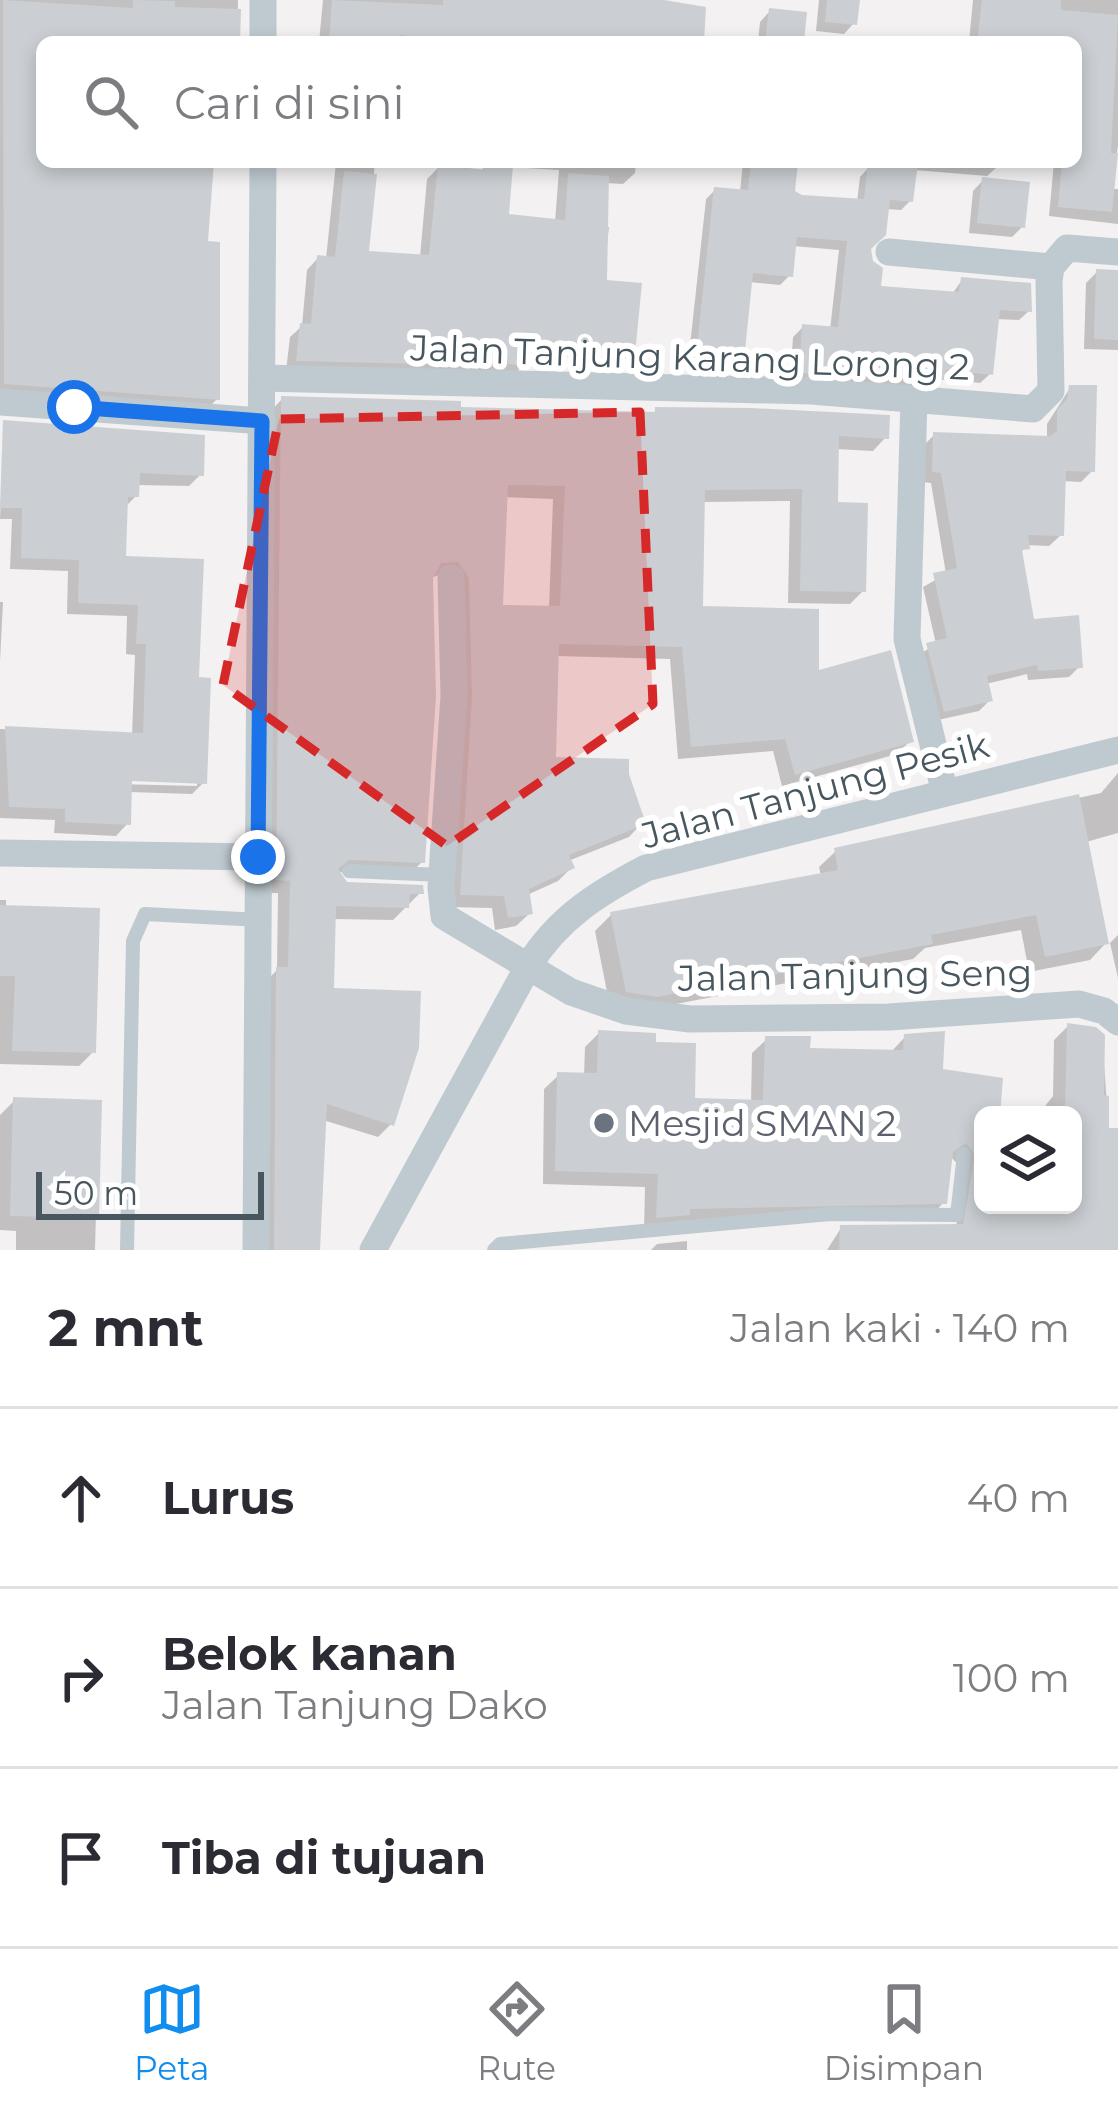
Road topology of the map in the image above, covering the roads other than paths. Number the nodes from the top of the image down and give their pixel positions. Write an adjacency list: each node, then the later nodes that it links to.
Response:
1 (262, 0): 2 (street)
2 (263, 36)
3 (263, 168): 7 (street)
4 (889, 252): 6 (street)
5 (1118, 252): 6 (street)
6 (1051, 267): 8 (street, Jalan Tanjung Karang Lorong 2)
7 (262, 378): 8 (street, Jalan Tanjung Karang Lorong 2); 10 (street)
8 (914, 400): 13 (street)
9 (0, 402): 10 (street)
10 (262, 421): 15 (street)
11 (451, 578): 17 (street)
12 (1118, 750): 13 (street, Jalan Tanjung Pesik)
13 (945, 794): 19 (street, Jalan Tanjung Pesik)
14 (0, 853): 15 (street)
15 (258, 857): 18 (street)
16 (350, 871): 17 (lane)
17 (442, 875): 19 (street, Jalan Tanjung Seng)
18 (260, 920): 22 (lane); 23 (street)
19 (529, 965): 20 (street, Jalan Tanjung Seng); 24 (street, Jalan Tanjung Pesik)
20 (1118, 1022)
21 (964, 1154): 25 (lane)
22 (127, 1250)
23 (256, 1250)
24 (374, 1250)
25 (494, 1250)

